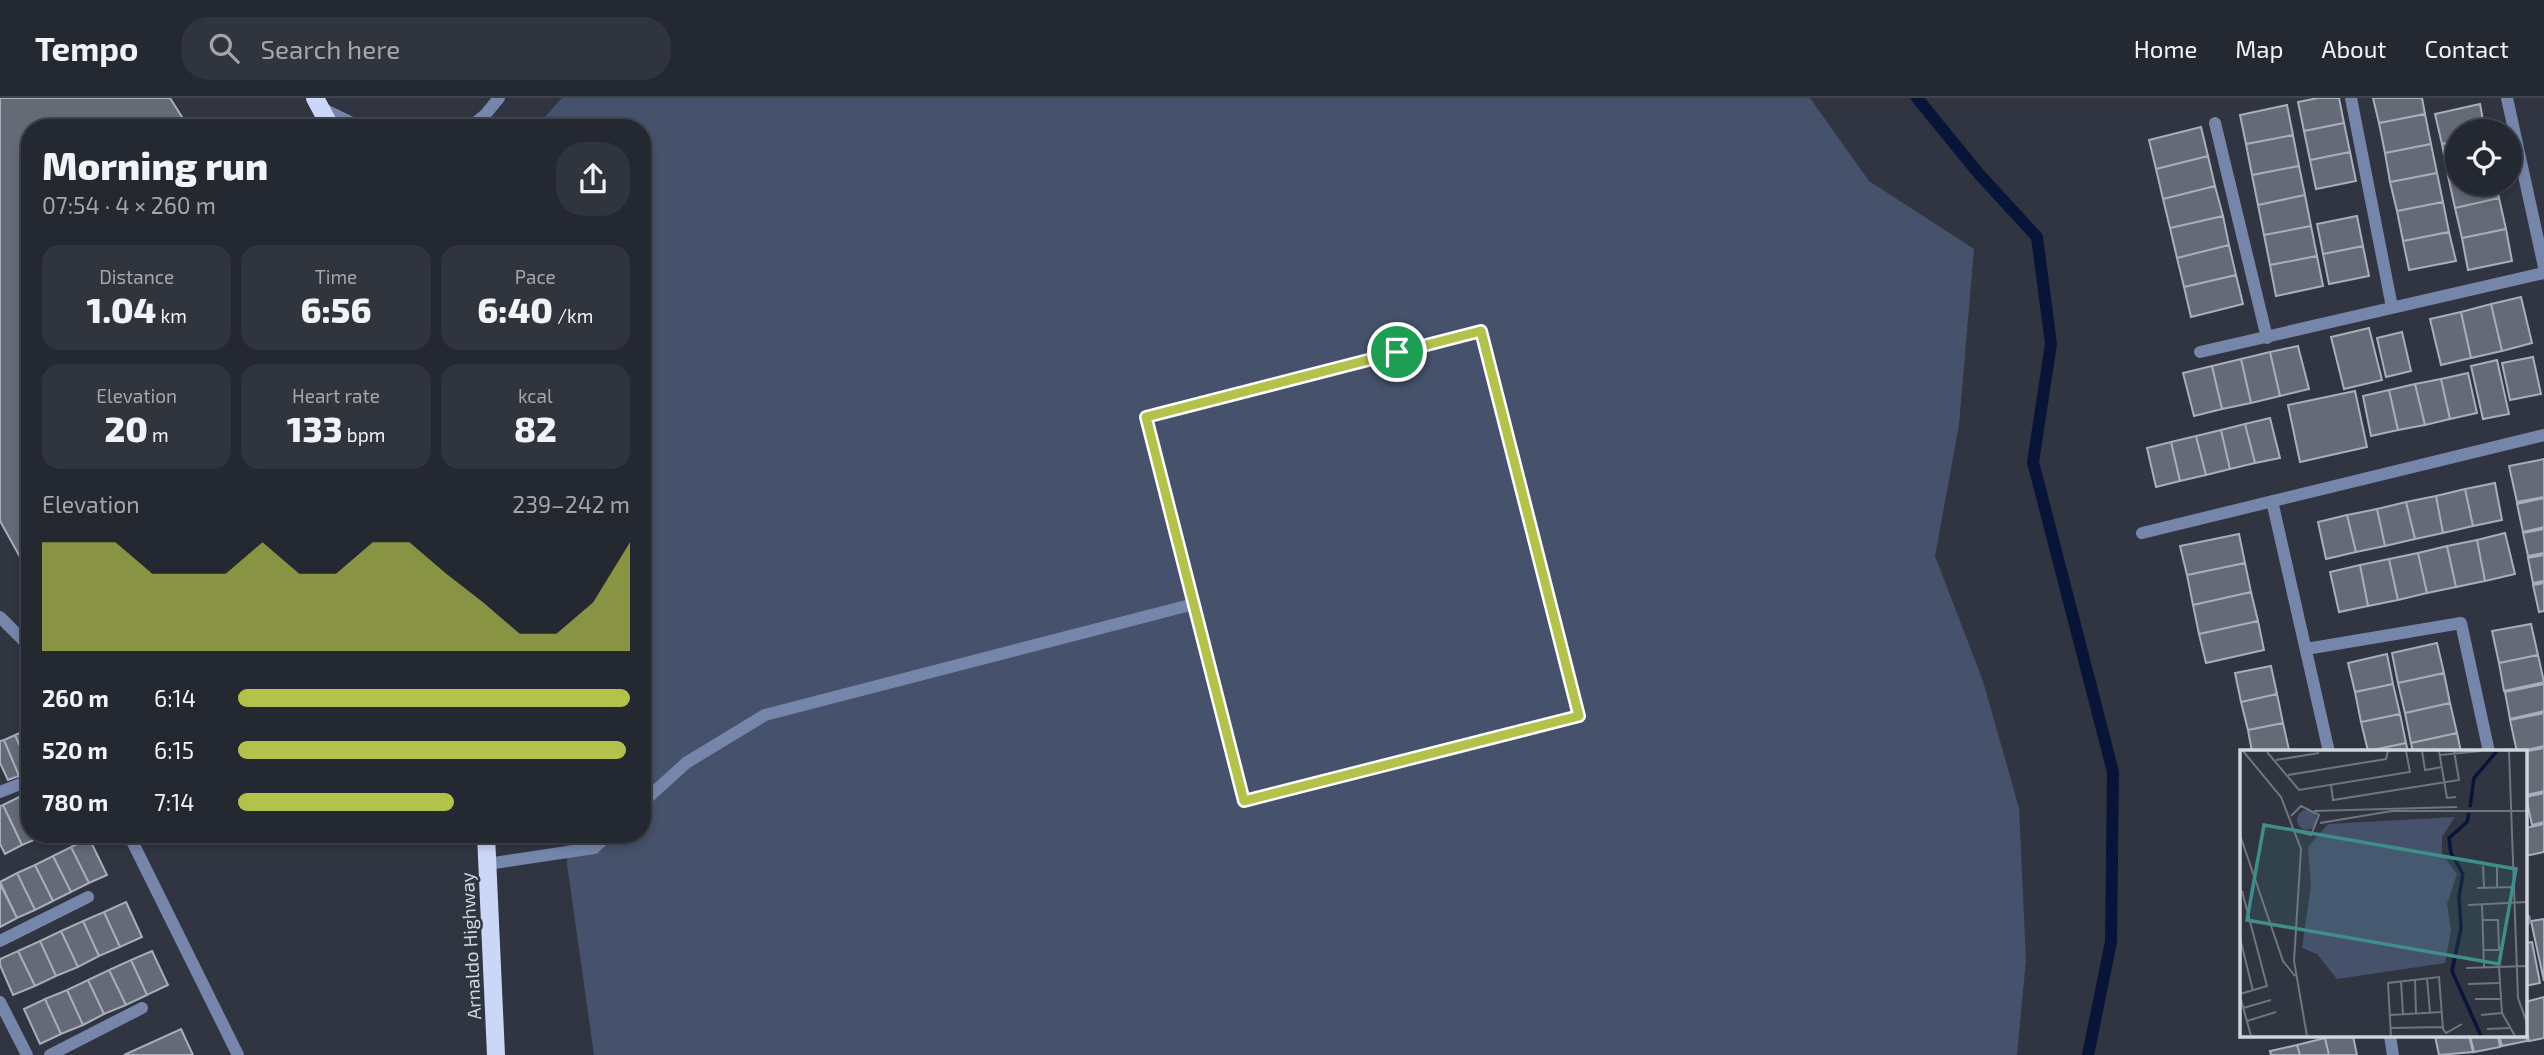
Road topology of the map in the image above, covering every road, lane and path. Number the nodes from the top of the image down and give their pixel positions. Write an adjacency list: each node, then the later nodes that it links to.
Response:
1 (499, 98): 7 (street)
2 (2351, 98): 11 (street)
3 (2508, 98): 9 (street)
4 (318, 103): 5 (main road); 6 (street)
5 (326, 119)
6 (346, 119)
7 (480, 119)
8 (2215, 124): 12 (street)
9 (2544, 267)
10 (2544, 273): 11 (street)
11 (2392, 307): 12 (street)
12 (2267, 338): 13 (street)
13 (2200, 352)
14 (2544, 435): 15 (street)
15 (2272, 502): 16 (street); 20 (street)
16 (2142, 533)
17 (1194, 604): 17 (street); 25 (street)
18 (0, 617): 19 (street)
19 (21, 638)
20 (2306, 649): 21 (street); 22 (street)
21 (2329, 750)
22 (2489, 750)
23 (21, 783): 24 (street)
24 (0, 792)
25 (651, 795)
26 (133, 843): 36 (street)
27 (486, 843): 29 (main road, Arnaldo Highway)
28 (599, 843): 29 (street)
29 (487, 864): 37 (main road, Arnaldo Highway)
30 (88, 897): 31 (street)
31 (0, 941)
32 (0, 1002): 34 (street)
33 (142, 1008): 35 (street)
34 (27, 1055)
35 (50, 1055)
36 (238, 1055)
37 (496, 1055)

